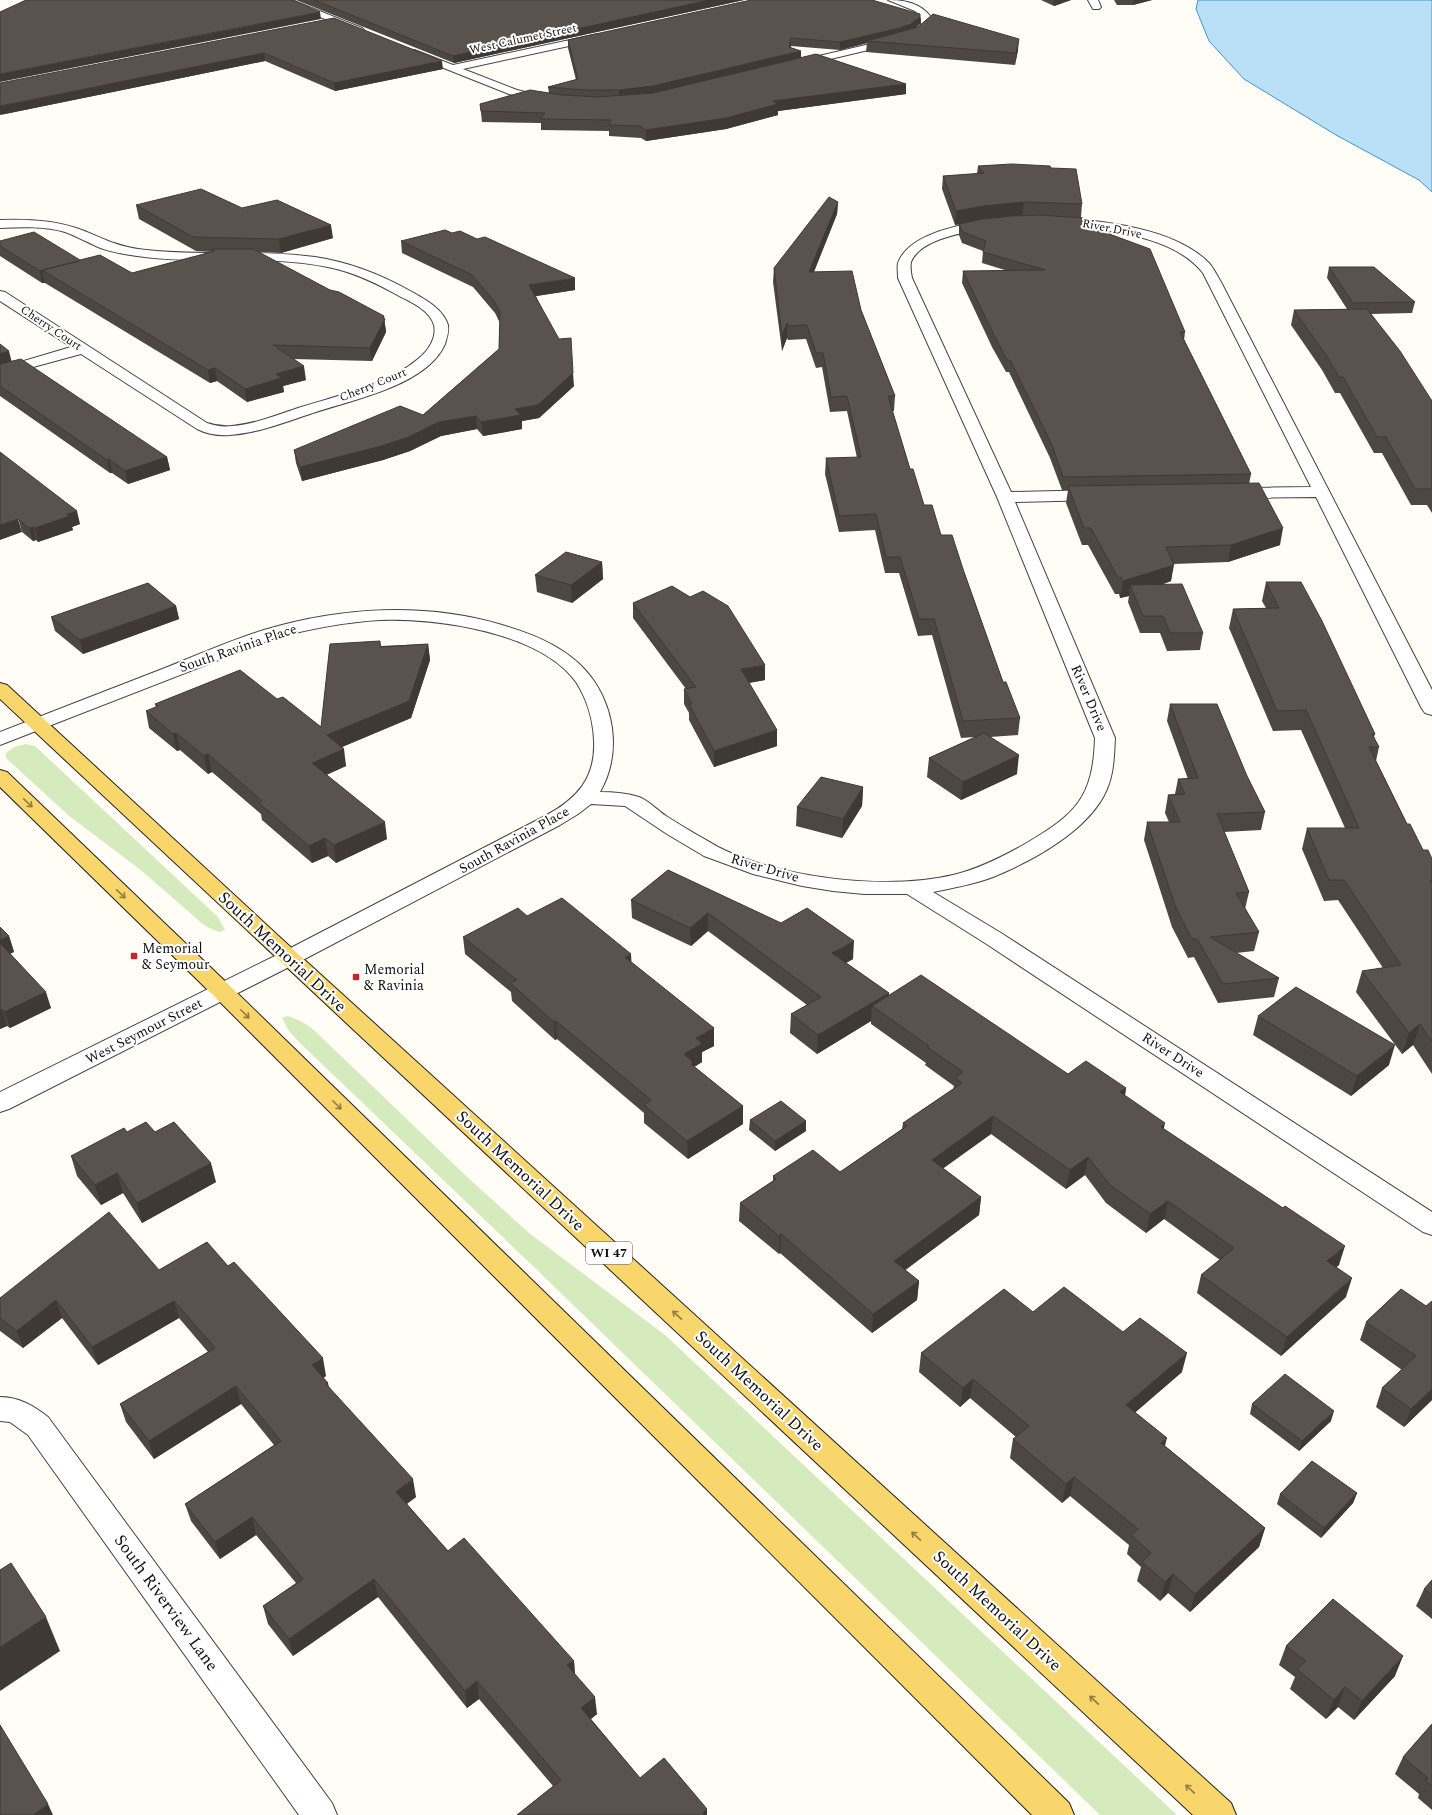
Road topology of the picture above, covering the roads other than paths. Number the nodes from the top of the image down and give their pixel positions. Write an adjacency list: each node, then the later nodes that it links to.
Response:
1 (284, 0): 3 (street)
2 (894, 0): 8 (street)
3 (335, 21): 4 (street); 5 (street)
4 (320, 24)
5 (365, 33)
6 (606, 35): 9 (street, West Calumet Street)
7 (408, 50): 9 (street)
8 (789, 66)
9 (452, 68): 10 (street)
10 (554, 101)
11 (1035, 221): 17 (street, River Drive)
12 (1007, 222): 20 (street, River Drive)
13 (0, 224): 15 (street, Cherry Court)
14 (0, 295): 15 (street, Cherry Court)
15 (81, 349): 16 (street)
16 (0, 372)
17 (1321, 492): 18 (street); 22 (street, River Drive)
18 (1218, 494)
19 (1116, 495): 20 (street)
20 (1005, 497): 27 (street, River Drive)
21 (0, 689): 23 (main road, South Memorial Drive / WI 47)
22 (1432, 709)
23 (38, 724): 24 (street, South Ravinia Place); 26 (street, South Ravinia Place); 28 (main road, South Memorial Drive / WI 47)
24 (0, 739)
25 (0, 776): 29 (main road, one-way to 29)
26 (586, 797): 27 (street, River Drive); 28 (street, South Ravinia Place)
27 (912, 888): 31 (street, River Drive)
28 (289, 958): 29 (street, West Seymour Street); 35 (main road, South Memorial Drive / WI 47, one-way to 28)
29 (222, 992): 30 (street, West Seymour Street); 34 (main road, one-way to 34)
30 (0, 1103)
31 (1432, 1225)
32 (0, 1409): 33 (street, South Riverview Lane)
33 (320, 1815)
34 (1057, 1815)
35 (1218, 1815)

